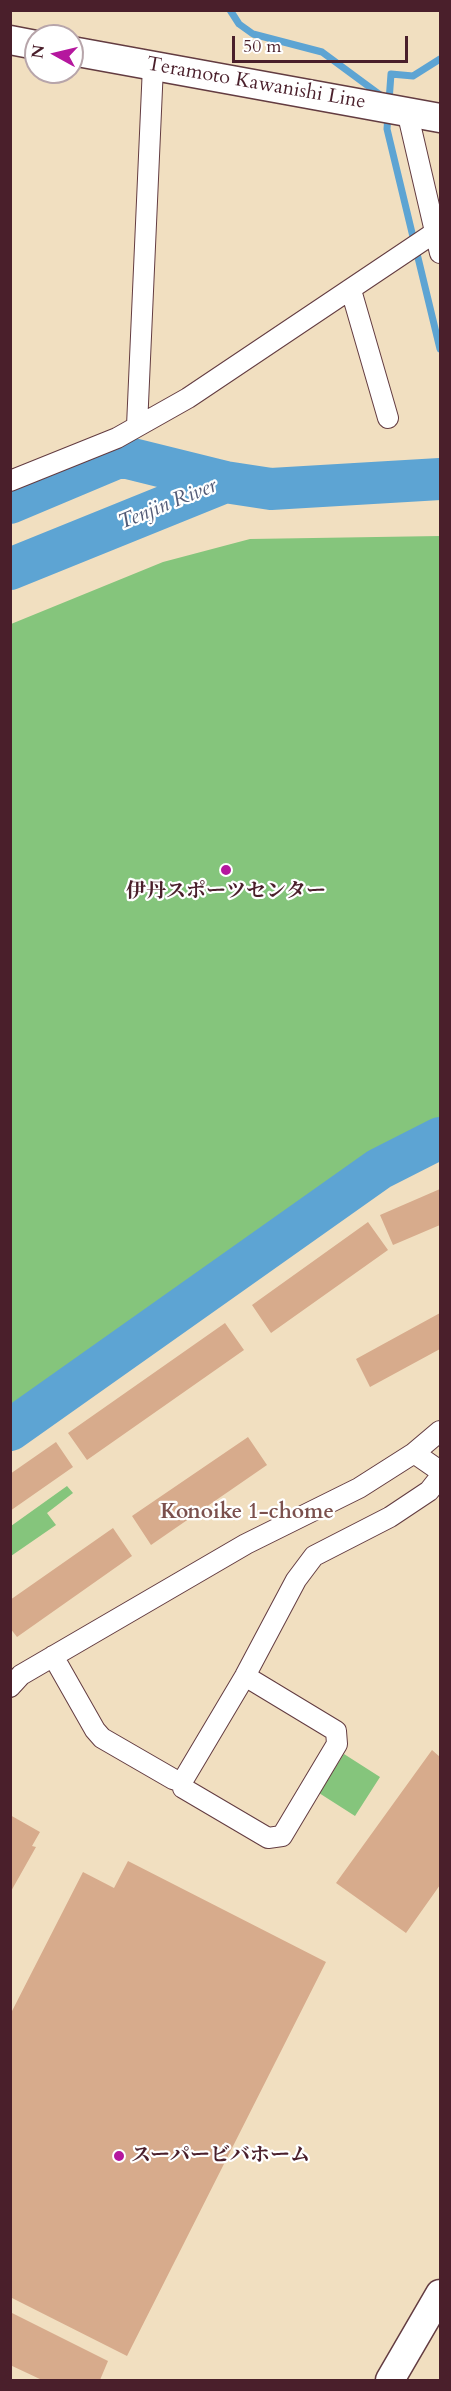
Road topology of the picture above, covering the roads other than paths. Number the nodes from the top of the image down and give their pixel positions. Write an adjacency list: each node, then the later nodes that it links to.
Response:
1 (84, 53): 2 (main road, Teramoto Kawanishi Line)
2 (153, 66): 3 (main road, Teramoto Kawanishi Line); 9 (street)
3 (402, 110): 4 (main road, Teramoto Kawanishi Line); 5 (street)
4 (441, 118)
5 (438, 230): 6 (street); 7 (street)
6 (441, 253)
7 (349, 290): 8 (street); 9 (street)
8 (388, 418)
9 (137, 426): 10 (street)
10 (10, 481)
11 (441, 1431): 12 (street)
12 (414, 1453): 13 (street); 15 (street)
13 (441, 1471)
14 (441, 1477): 16 (street)
15 (53, 1656): 17 (street); 18 (street)
16 (245, 1676): 18 (street); 18 (street)
17 (10, 1687)
18 (182, 1782)
19 (441, 2294): 20 (main road)
20 (390, 2380)

